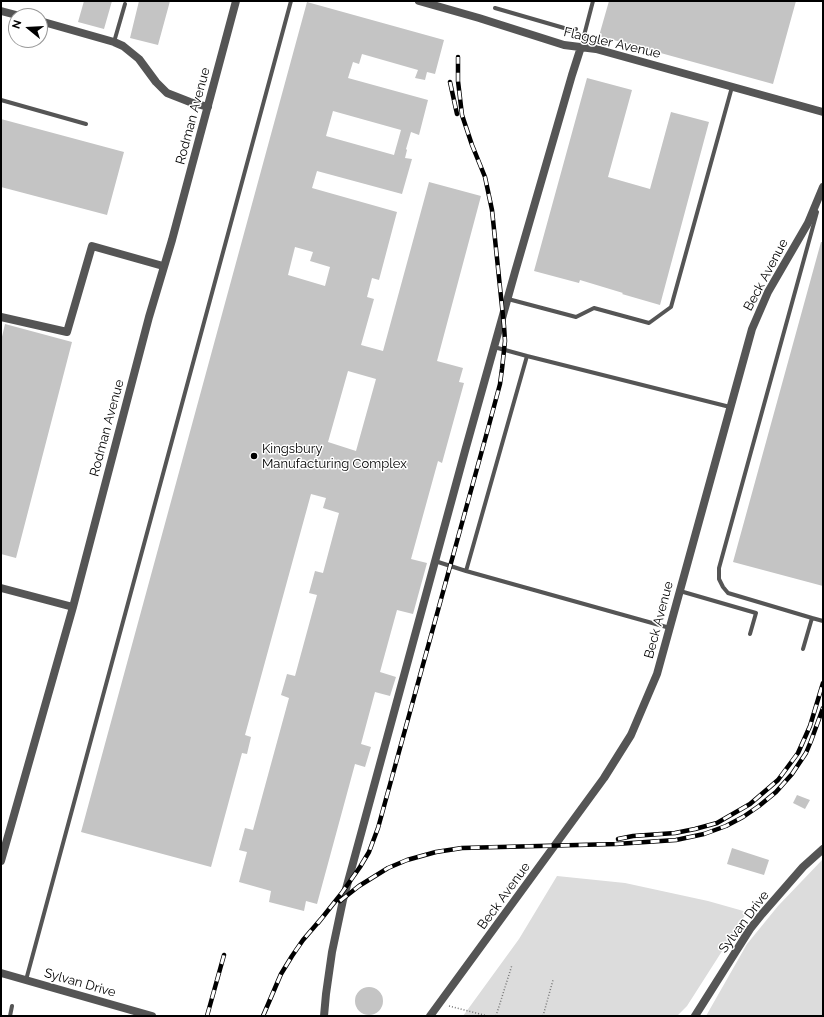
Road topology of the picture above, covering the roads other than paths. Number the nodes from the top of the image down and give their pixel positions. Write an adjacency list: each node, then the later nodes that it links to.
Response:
1 (236, 1): 13 (street, Rodman Avenue)
2 (291, 1): 36 (lane)
3 (419, 1): 10 (street, Flaggler Avenue)
4 (594, 1): 10 (lane)
5 (125, 4): 9 (lane)
6 (495, 8): 8 (lane)
7 (48, 24): 9 (street)
8 (576, 28)
9 (114, 42): 13 (street)
10 (581, 47): 11 (street, Flaggler Avenue); 18 (street)
11 (732, 86): 14 (street, Flaggler Avenue); 18 (lane)
12 (1, 100): 15 (lane)
13 (208, 107): 17 (street, Rodman Avenue)
14 (823, 112)
15 (86, 124)
16 (823, 188): 22 (street, Beck Avenue); 28 (lane)
17 (164, 266): 19 (street); 27 (street, Rodman Avenue)
18 (508, 299): 20 (street)
19 (1, 317)
20 (494, 347): 21 (lane); 23 (street)
21 (527, 356): 22 (lane); 24 (lane)
22 (730, 407): 26 (street, Beck Avenue)
23 (435, 561): 24 (lane); 40 (street)
24 (466, 570): 30 (lane)
25 (1, 588): 27 (street)
26 (680, 591): 30 (street, Beck Avenue); 31 (lane)
27 (73, 607): 34 (street, Rodman Avenue)
28 (812, 618): 29 (lane); 32 (lane)
29 (823, 621)
30 (670, 628): 41 (street, Beck Avenue)
31 (750, 634)
32 (803, 649)
33 (823, 850): 42 (street, Sylvan Drive)
34 (1, 861)
35 (1, 973): 36 (street, Sylvan Drive)
36 (26, 980): 39 (street, Sylvan Drive)
37 (12, 1006): 38 (lane)
38 (10, 1016)
39 (152, 1016)
40 (324, 1016)
41 (430, 1016)
42 (694, 1016)

